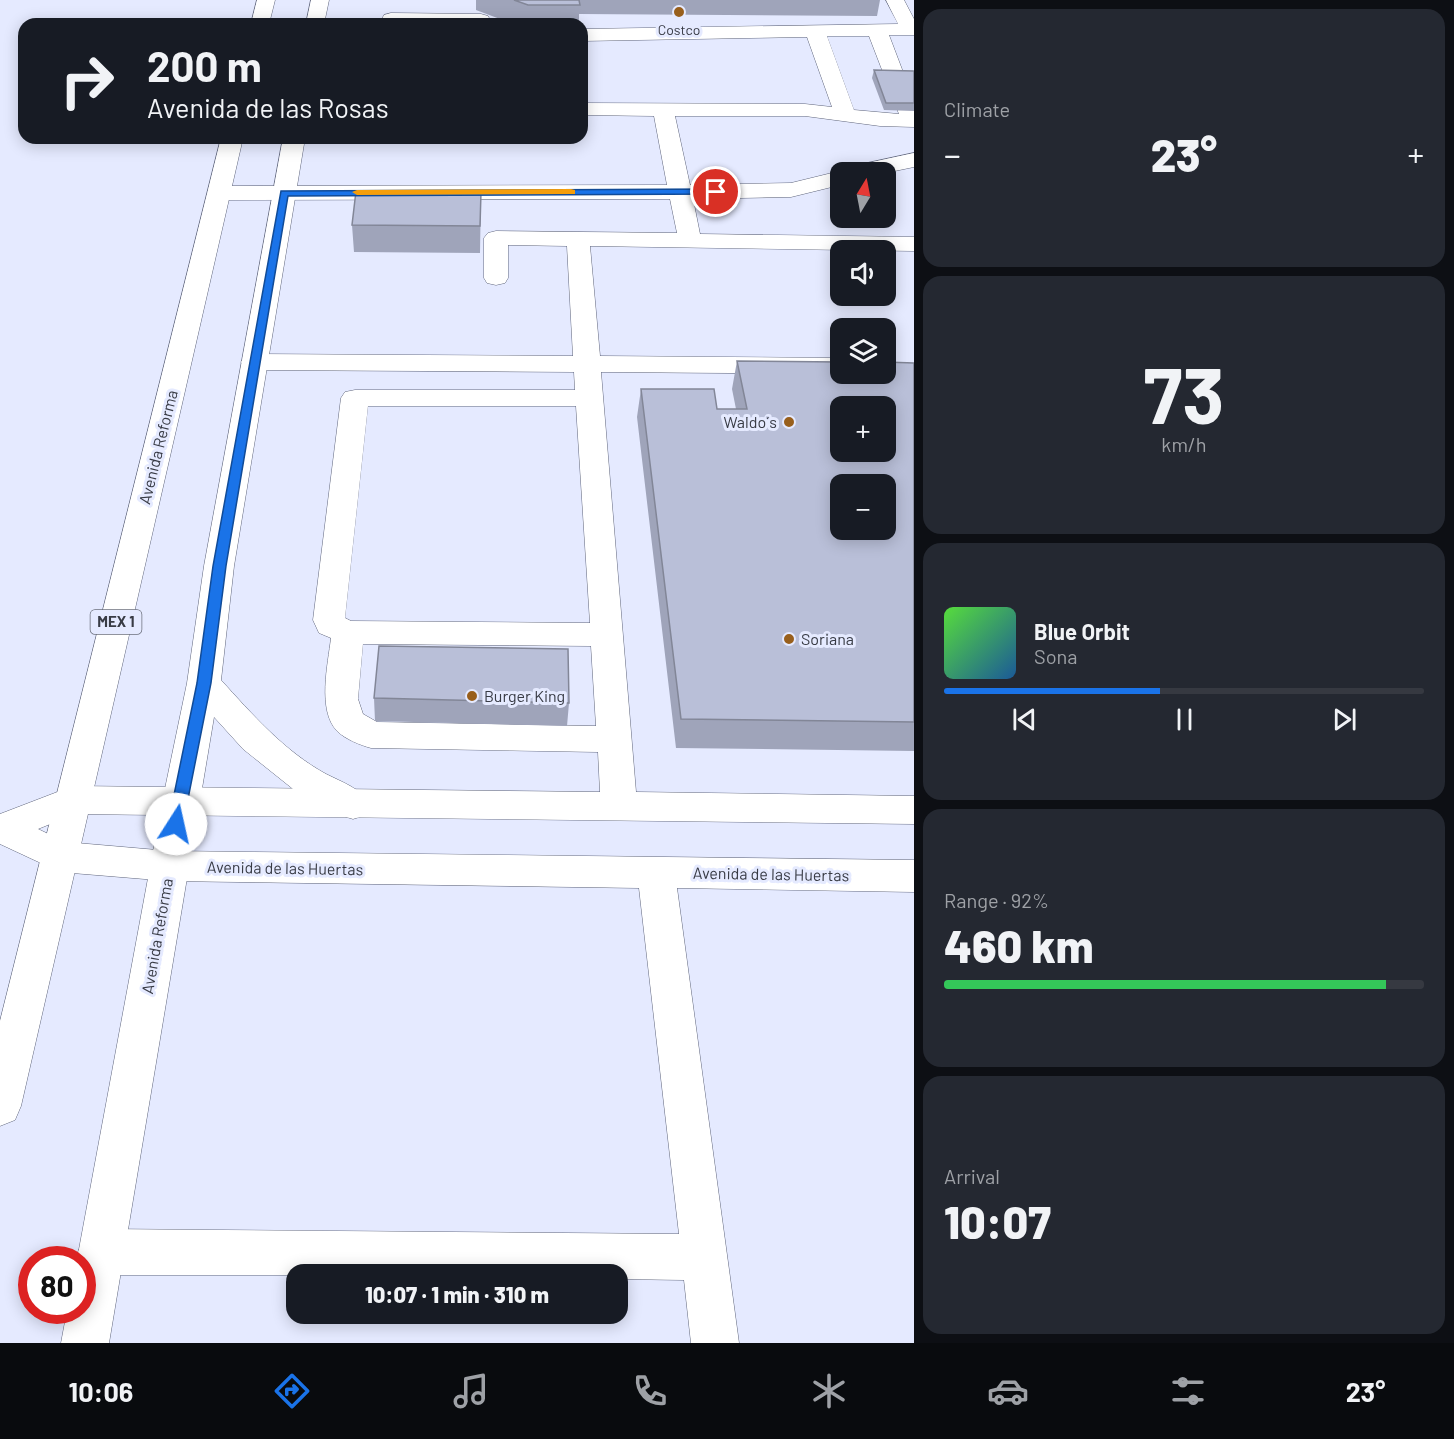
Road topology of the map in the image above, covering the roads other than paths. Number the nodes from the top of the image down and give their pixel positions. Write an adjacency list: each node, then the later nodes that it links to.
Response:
1 (266, 0): 5 (main road)
2 (320, 0): 6 (main road)
3 (451, 0): 7 (main road)
4 (895, 0): 9 (main road)
5 (262, 18)
6 (316, 18)
7 (475, 18)
8 (815, 31): 9 (main road); 10 (main road); 14 (main road)
9 (896, 32): 11 (main road); 15 (main road)
10 (588, 35)
11 (914, 87)
12 (588, 109): 13 (main road)
13 (663, 110): 14 (main road); 21 (main road)
14 (846, 116): 15 (main road)
15 (907, 121)
16 (231, 144): 22 (main road, Avenida Reforma / MEX 1)
17 (293, 144): 23 (main road, Avenida Reforma)
18 (914, 160): 19 (main road)
19 (896, 164)
20 (830, 180): 21 (main road)
21 (680, 192): 23 (main road); 25 (main road)
22 (219, 193): 23 (main road); 36 (main road, Avenida Reforma / MEX 1)
23 (284, 193): 28 (main road, Avenida Reforma)
24 (578, 239): 25 (main road); 27 (main road); 29 (main road)
25 (690, 241): 26 (main road)
26 (914, 244)
27 (496, 278)
28 (255, 354): 29 (main road); 34 (main road, Avenida Reforma)
29 (588, 356): 30 (main road); 31 (main road)
30 (830, 366)
31 (590, 398): 32 (main road); 33 (main road)
32 (348, 632): 33 (main road); 35 (main road)
33 (607, 635): 35 (main road)
34 (204, 683): 37 (main road, Avenida Reforma); 38 (main road)
35 (614, 739): 39 (main road)
36 (73, 800): 37 (main road, Avenida de las Huertas); 41 (main road, Avenida de las Huertas); 42 (main road, Avenida Reforma / MEX 1)
37 (180, 803): 38 (main road, Avenida de las Huertas); 43 (main road, Avenida Reforma)
38 (353, 805): 39 (main road, Avenida de las Huertas)
39 (618, 808): 40 (main road, Avenida de las Huertas)
40 (914, 810)
41 (2, 829): 42 (main road, Avenida de las Huertas)
42 (60, 857): 43 (main road, Avenida de las Huertas); 46 (main road, Avenida Reforma / MEX 1)
43 (169, 866): 44 (main road, Avenida de las Huertas); 47 (main road, Avenida Reforma)
44 (656, 872): 45 (main road, Avenida de las Huertas); 48 (main road)
45 (914, 876)
46 (0, 1106)
47 (101, 1252): 48 (main road); 49 (main road, Avenida Reforma)
48 (704, 1257): 50 (main road)
49 (85, 1343)
50 (715, 1343)

